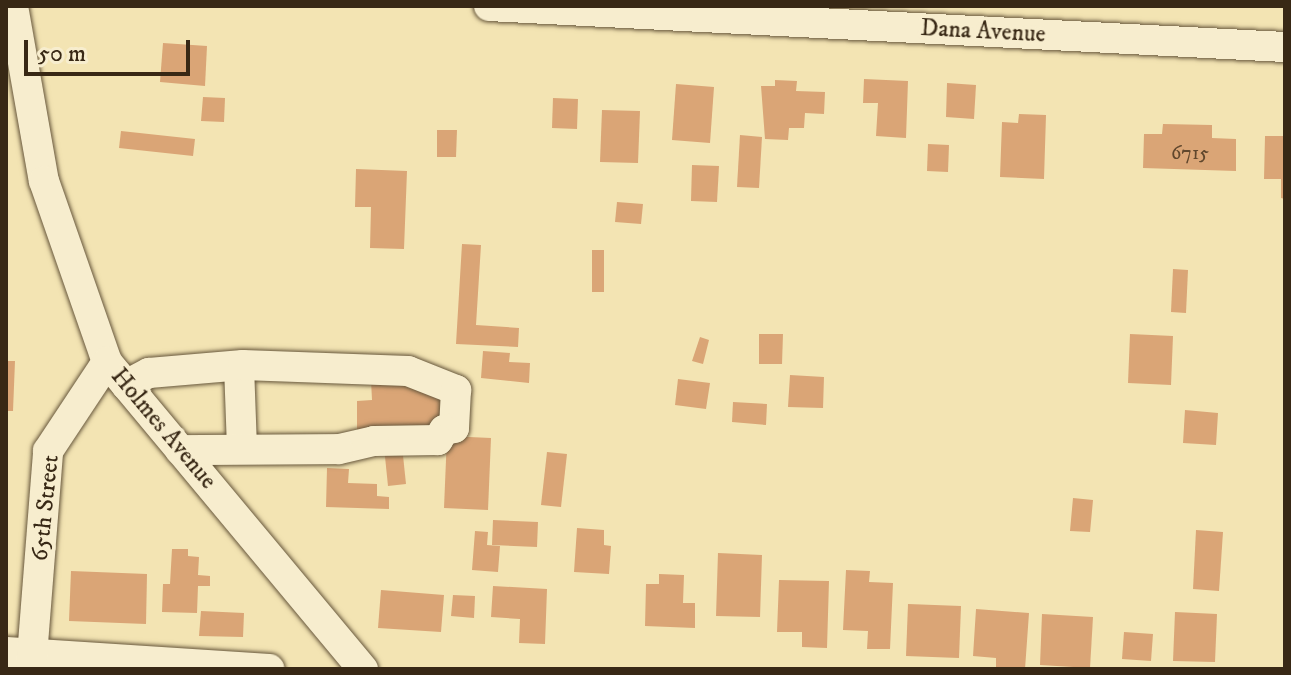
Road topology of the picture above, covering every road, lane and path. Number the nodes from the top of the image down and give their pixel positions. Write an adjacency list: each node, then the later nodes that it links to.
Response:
1 (13, 6): 5 (street, Holmes Avenue)
2 (489, 6): 3 (street, Dana Avenue)
3 (1285, 47)
4 (239, 366): 5 (street); 6 (street); 6 (street)
5 (116, 374): 7 (street, Holmes Avenue); 8 (street, 65th Street)
6 (242, 449): 7 (street)
7 (180, 450): 10 (street, Holmes Avenue)
8 (23, 658): 9 (street)
9 (269, 669)
10 (363, 669)

